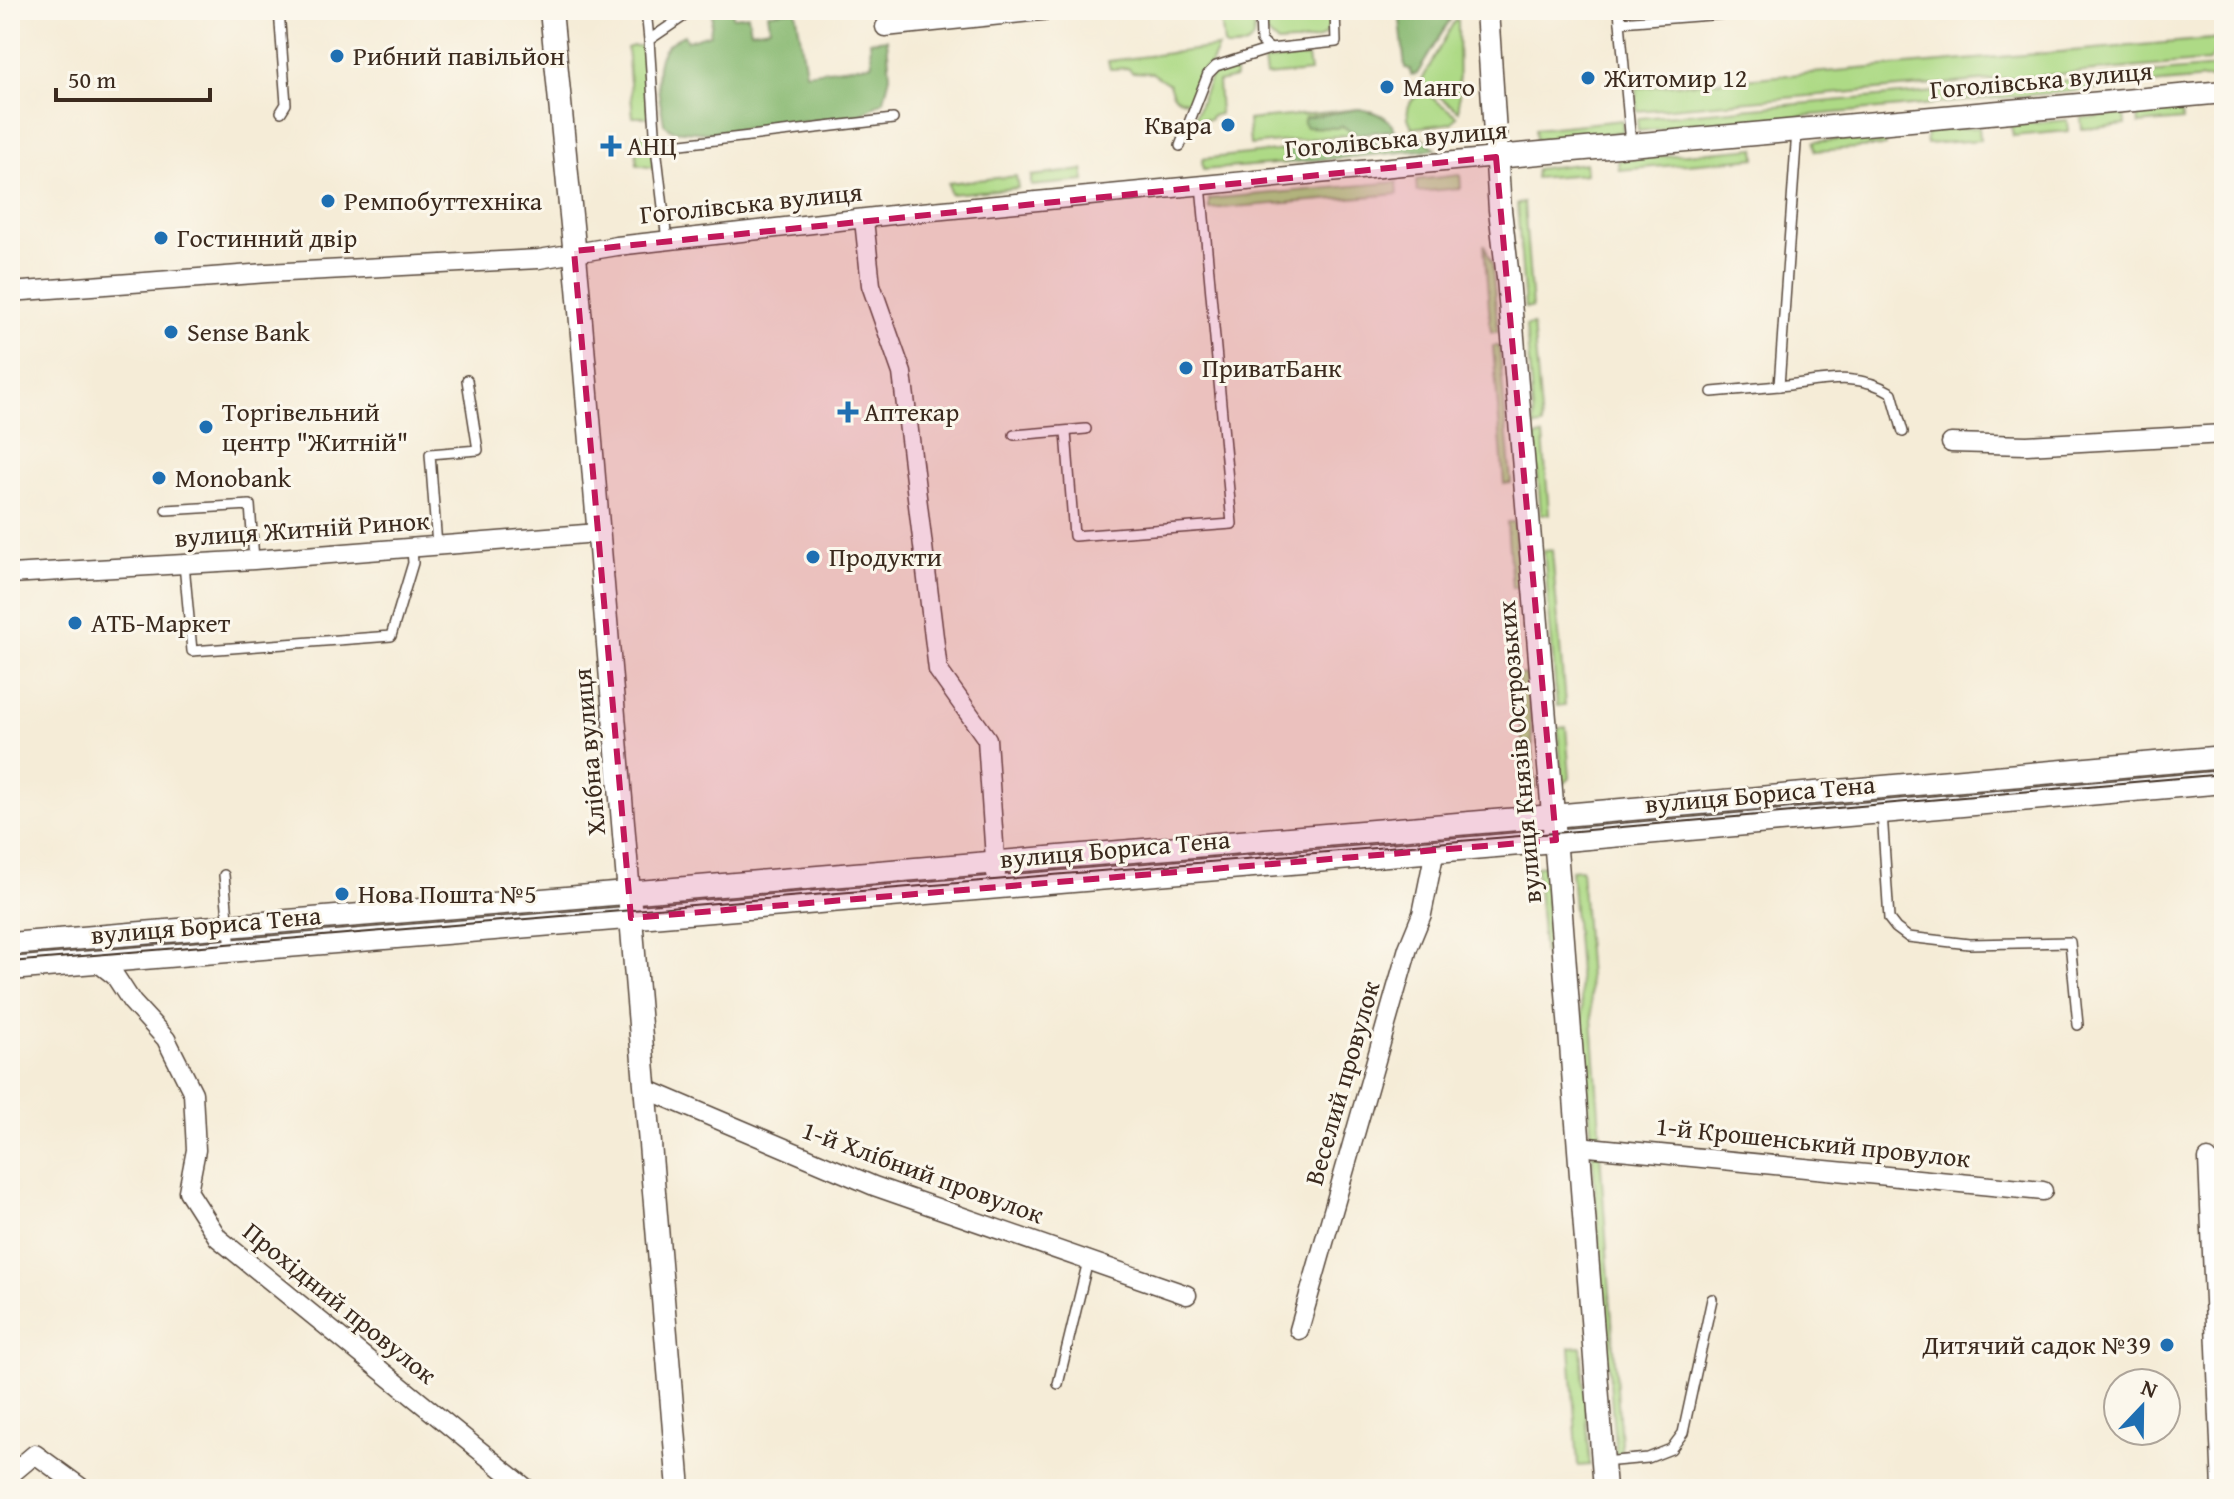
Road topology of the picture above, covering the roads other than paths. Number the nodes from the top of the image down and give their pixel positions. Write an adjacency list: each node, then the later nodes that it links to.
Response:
1 (279, 10): 16 (lane)
2 (551, 10): 26 (street, Хлібна вулиця)
3 (646, 10): 13 (lane)
4 (693, 10): 13 (lane)
5 (1051, 10): 12 (street)
6 (1260, 10): 14 (lane)
7 (1335, 10): 14 (lane)
8 (1487, 10): 22 (street, вулиця Князів Острозьких)
9 (1619, 10): 11 (lane)
10 (1775, 10): 11 (lane)
11 (1620, 22): 19 (lane)
12 (885, 27)
13 (649, 40): 21 (lane)
14 (1270, 49): 20 (lane)
15 (2224, 92): 18 (street, Гоголівська вулиця)
16 (281, 112)
17 (893, 119): 21 (lane)
18 (1797, 130): 19 (street, Гоголівська вулиця); 29 (lane)
19 (1631, 144): 22 (street, Гоголівська вулиця)
20 (1180, 146)
21 (656, 147): 25 (lane)
22 (1496, 157): 23 (street, Гоголівська вулиця); 47 (street, вулиця Князів Острозьких)
23 (1201, 185): 24 (street, Гоголівська вулиця); 32 (lane)
24 (864, 220): 25 (street, Гоголівська вулиця); 50 (street)
25 (667, 241): 26 (street, Гоголівська вулиця)
26 (574, 251): 27 (street, Гоголівська вулиця); 38 (street, Хлібна вулиця)
27 (10, 292)
28 (467, 380): 39 (lane)
29 (1779, 386): 30 (lane); 33 (lane)
30 (1712, 392)
31 (1086, 429): 32 (lane)
32 (1066, 432): 35 (lane)
33 (1903, 432)
34 (2224, 434): 36 (street)
35 (1014, 435)
36 (1951, 443)
37 (166, 510): 41 (lane)
38 (598, 533): 39 (street, вулиця Житній Ринок); 53 (street, Хлібна вулиця)
39 (437, 546): 40 (street, вулиця Житній Ринок)
40 (412, 549): 41 (street, вулиця Житній Ринок); 42 (lane)
41 (254, 560): 42 (street, вулиця Житній Ринок)
42 (184, 564): 43 (street, вулиця Житній Ринок)
43 (10, 574)
44 (2224, 757): 47 (street, вулиця Бориса Тена)
45 (2224, 782): 46 (street, вулиця Бориса Тена)
46 (1882, 812): 48 (street, вулиця Бориса Тена); 60 (lane)
47 (1553, 816): 48 (street, вулиця Князів Острозьких); 50 (street, вулиця Бориса Тена)
48 (1556, 840): 49 (street, вулиця Бориса Тена); 62 (street, вулиця Князів Острозьких)
49 (1435, 850): 52 (street, вулиця Бориса Тена); 68 (street, Веселий провулок)
50 (994, 862): 52 (street); 53 (street, вулиця Бориса Тена)
51 (224, 875): 55 (lane)
52 (997, 887): 54 (street, вулиця Бориса Тена)
53 (629, 893): 54 (street, Хлібна вулиця); 55 (street, вулиця Бориса Тена)
54 (631, 918): 57 (street, вулиця Бориса Тена); 61 (street, Хлібна вулиця)
55 (228, 927): 56 (street, вулиця Бориса Тена); 57 (lane)
56 (10, 944)
57 (231, 950): 58 (street, вулиця Бориса Тена)
58 (97, 962): 59 (street, вулиця Бориса Тена); 73 (street, Прохідний провулок)
59 (10, 969)
60 (2078, 1025)
61 (646, 1089): 65 (street, 1-й Хлібний провулок); 74 (street, Хлібна вулиця)
62 (1578, 1146): 64 (street, 1-й Крошенський провулок); 70 (street, вулиця Князів Острозьких)
63 (2208, 1159): 76 (street)
64 (2043, 1191)
65 (1088, 1261): 66 (street, 1-й Хлібний провулок); 69 (lane)
66 (1187, 1295)
67 (1712, 1299): 70 (lane)
68 (1299, 1330)
69 (1058, 1384)
70 (1603, 1462): 75 (street, вулиця Князів Острозьких)
71 (10, 1475): 72 (street)
72 (83, 1489)
73 (527, 1489)
74 (679, 1489)
75 (1605, 1489)
76 (2222, 1489)

